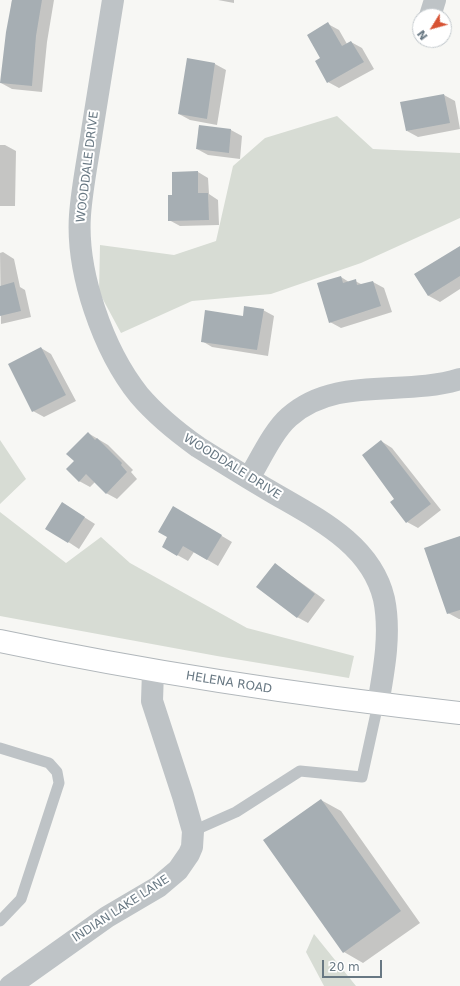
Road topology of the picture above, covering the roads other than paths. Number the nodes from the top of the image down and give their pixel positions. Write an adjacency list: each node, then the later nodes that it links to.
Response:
1 (114, 0): 3 (street, WOODDALE DRIVE)
2 (460, 379): 3 (street)
3 (249, 478): 6 (street, WOODDALE DRIVE)
4 (0, 642): 5 (main road, HELENA ROAD)
5 (153, 670): 6 (main road, HELENA ROAD); 9 (street, INDIAN LAKE LANE)
6 (378, 704): 7 (main road, HELENA ROAD); 9 (lane)
7 (460, 713)
8 (0, 748): 10 (lane)
9 (193, 831): 11 (street, INDIAN LAKE LANE)
10 (0, 920)
11 (10, 986)

